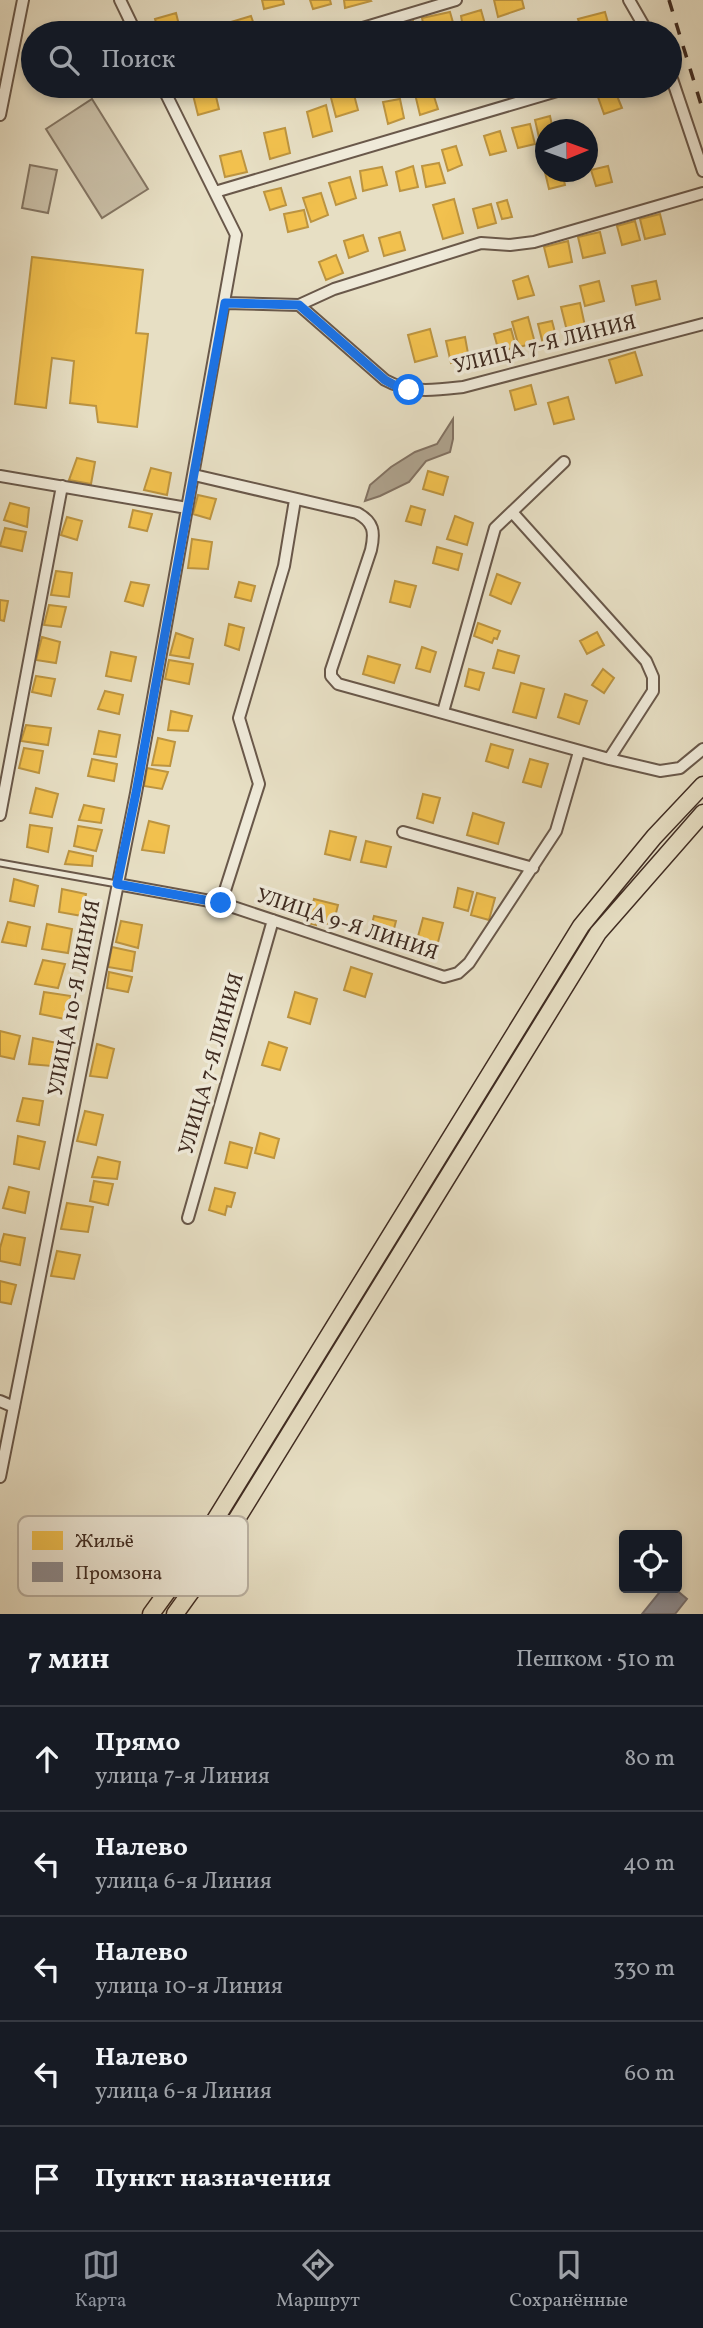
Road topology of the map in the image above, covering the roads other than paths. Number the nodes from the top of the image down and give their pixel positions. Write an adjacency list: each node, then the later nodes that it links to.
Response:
1 (23, 0): 11 (street)
2 (120, 0): 5 (street)
3 (456, 0): 6 (street)
4 (629, 0): 7 (street)
5 (130, 21)
6 (385, 21)
7 (641, 21)
8 (171, 98): 13 (street, УЛИЦА 10-Я ЛИНИЯ)
9 (533, 98): 13 (street)
10 (678, 98): 12 (street)
11 (0, 115)
12 (703, 171)
13 (215, 192): 15 (street, УЛИЦА 10-Я ЛИНИЯ)
14 (703, 193): 16 (street)
15 (225, 303): 16 (street); 19 (street, УЛИЦА 10-Я ЛИНИЯ)
16 (299, 305): 17 (street, УЛИЦА 7-Я ЛИНИЯ)
17 (703, 324)
18 (564, 462): 24 (street)
19 (194, 475): 22 (street); 23 (street, УЛИЦА 10-Я ЛИНИЯ)
20 (0, 476): 21 (street)
21 (62, 486): 23 (street); 31 (street)
22 (295, 500): 25 (street); 36 (street)
23 (187, 508): 35 (street, УЛИЦА 10-Я ЛИНИЯ)
24 (512, 512): 25 (street); 28 (street)
25 (443, 712): 27 (street)
26 (703, 749): 28 (street)
27 (579, 752): 28 (street); 34 (street, УЛИЦА 9-Я ЛИНИЯ)
28 (608, 760)
29 (703, 785): 42 (main road)
30 (703, 813): 43 (main road)
31 (0, 815)
32 (403, 832): 34 (street)
33 (0, 863): 35 (lane)
34 (533, 869): 37 (street, УЛИЦА 9-Я ЛИНИЯ)
35 (117, 884): 36 (street, УЛИЦА 9-Я ЛИНИЯ); 40 (street, УЛИЦА 10-Я ЛИНИЯ)
36 (221, 903): 37 (street, УЛИЦА 9-Я ЛИНИЯ)
37 (273, 920): 38 (street, УЛИЦА 7-Я ЛИНИЯ)
38 (188, 1218)
39 (0, 1401): 40 (street)
40 (14, 1407): 41 (street, УЛИЦА 10-Я ЛИНИЯ)
41 (0, 1477)
42 (217, 1516)
43 (239, 1516)
44 (164, 1596): 46 (main road)
45 (188, 1596): 47 (main road)
46 (151, 1614)
47 (174, 1614)

